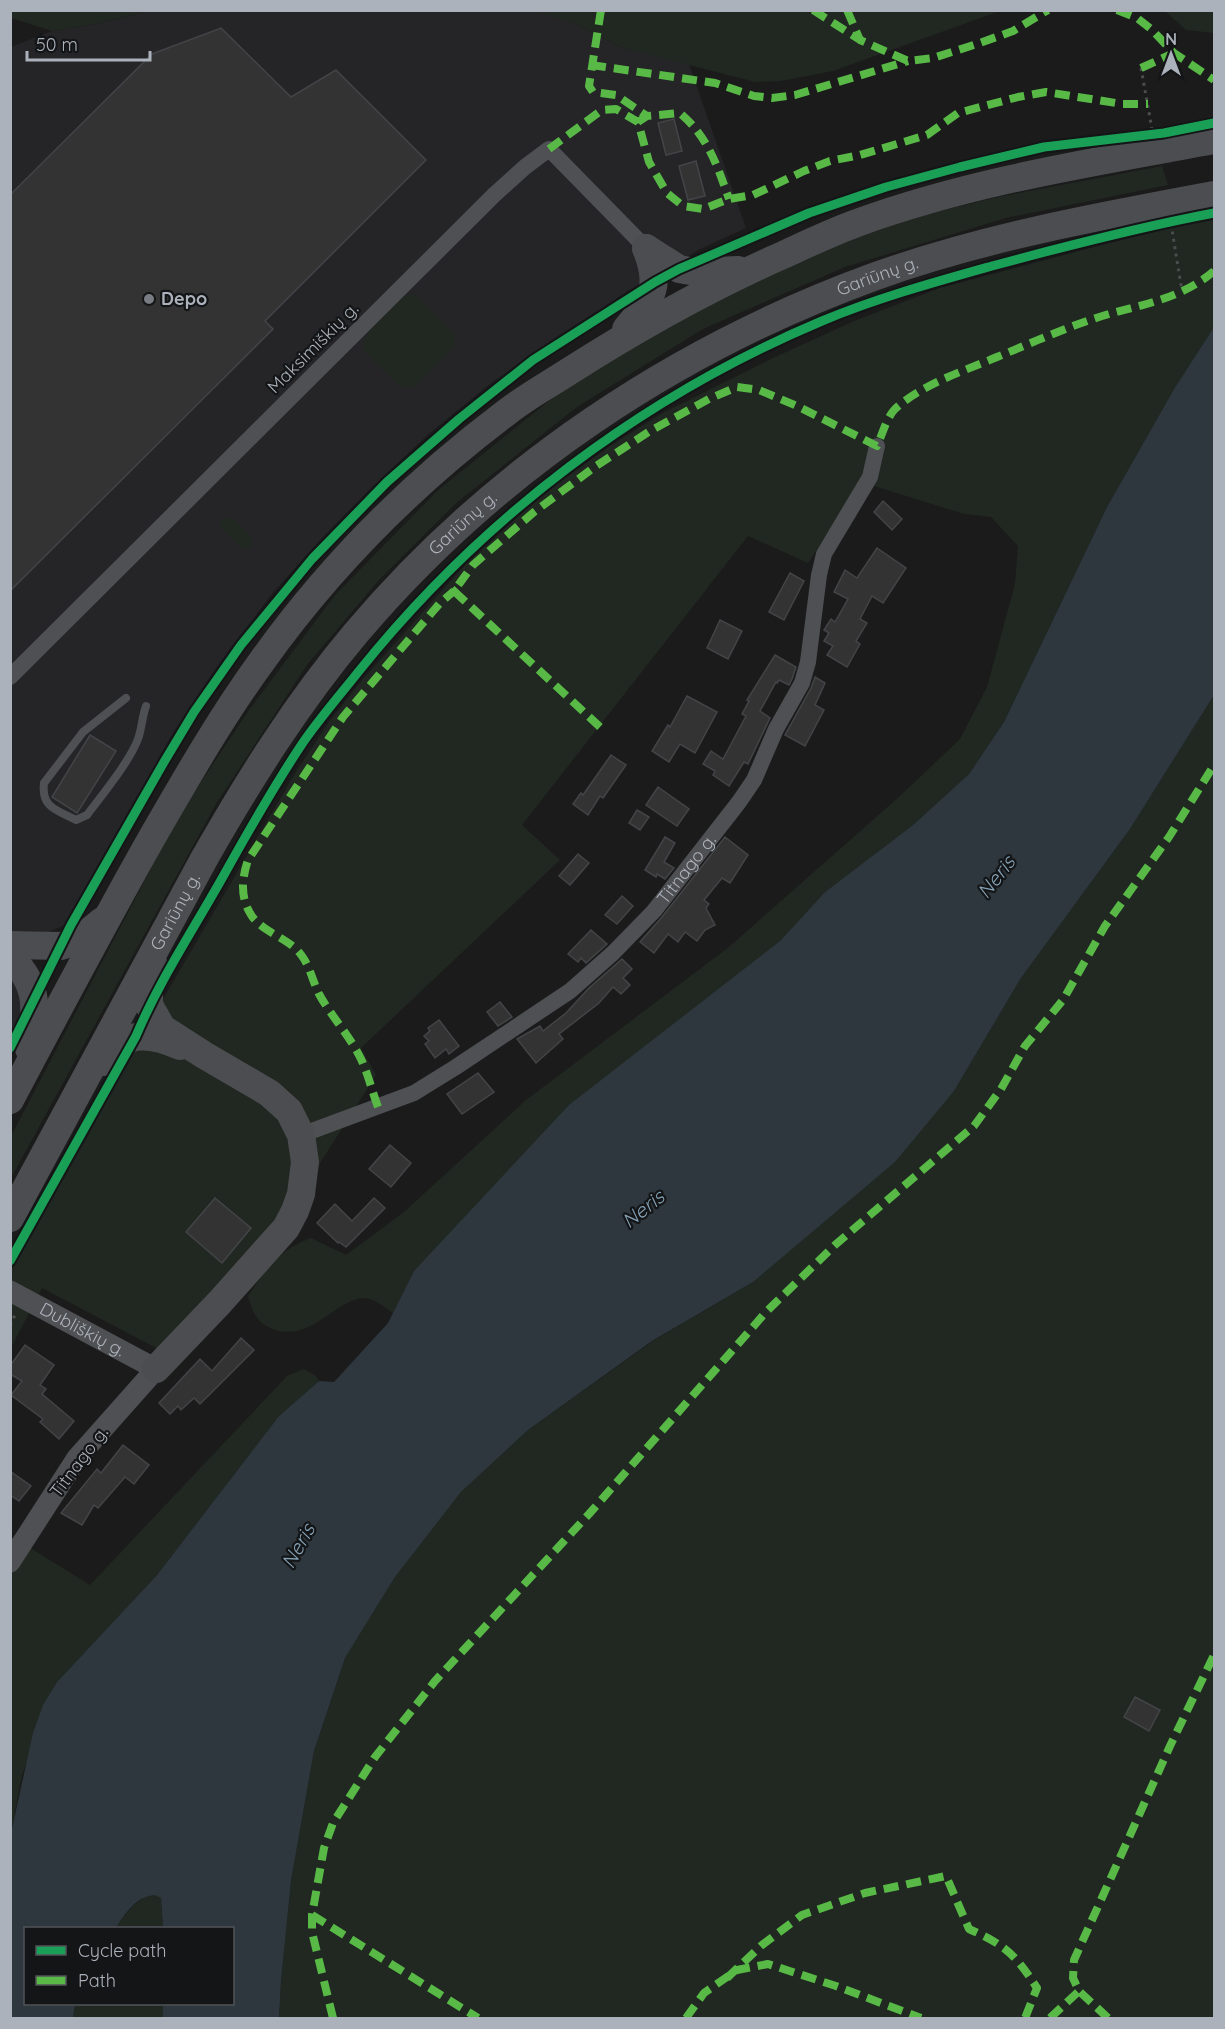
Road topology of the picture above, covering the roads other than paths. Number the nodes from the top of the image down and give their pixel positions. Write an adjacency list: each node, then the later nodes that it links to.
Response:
1 (1215, 140): 4 (highway)
2 (1215, 195): 11 (highway, Gariūnų g.)
3 (646, 248): 4 (highway); 5 (highway); 7 (street, Maksimiškių g.)
4 (749, 270): 5 (highway)
5 (615, 342): 10 (highway)
6 (877, 446): 18 (street, Titnago g.)
7 (10, 677)
8 (126, 698): 9 (lane)
9 (146, 706)
10 (109, 916): 12 (highway); 15 (highway)
11 (160, 940): 14 (highway); 16 (highway, Gariūnų g.)
12 (10, 945)
13 (10, 957): 15 (highway)
14 (204, 1055): 16 (highway); 18 (highway)
15 (24, 1074): 17 (highway)
16 (85, 1081): 19 (highway, Gariūnų g.)
17 (10, 1100)
18 (302, 1135): 21 (highway)
19 (10, 1218)
20 (10, 1291): 21 (street, Dubliškių g.)
21 (156, 1369): 22 (street, Titnago g.)
22 (10, 1562)

